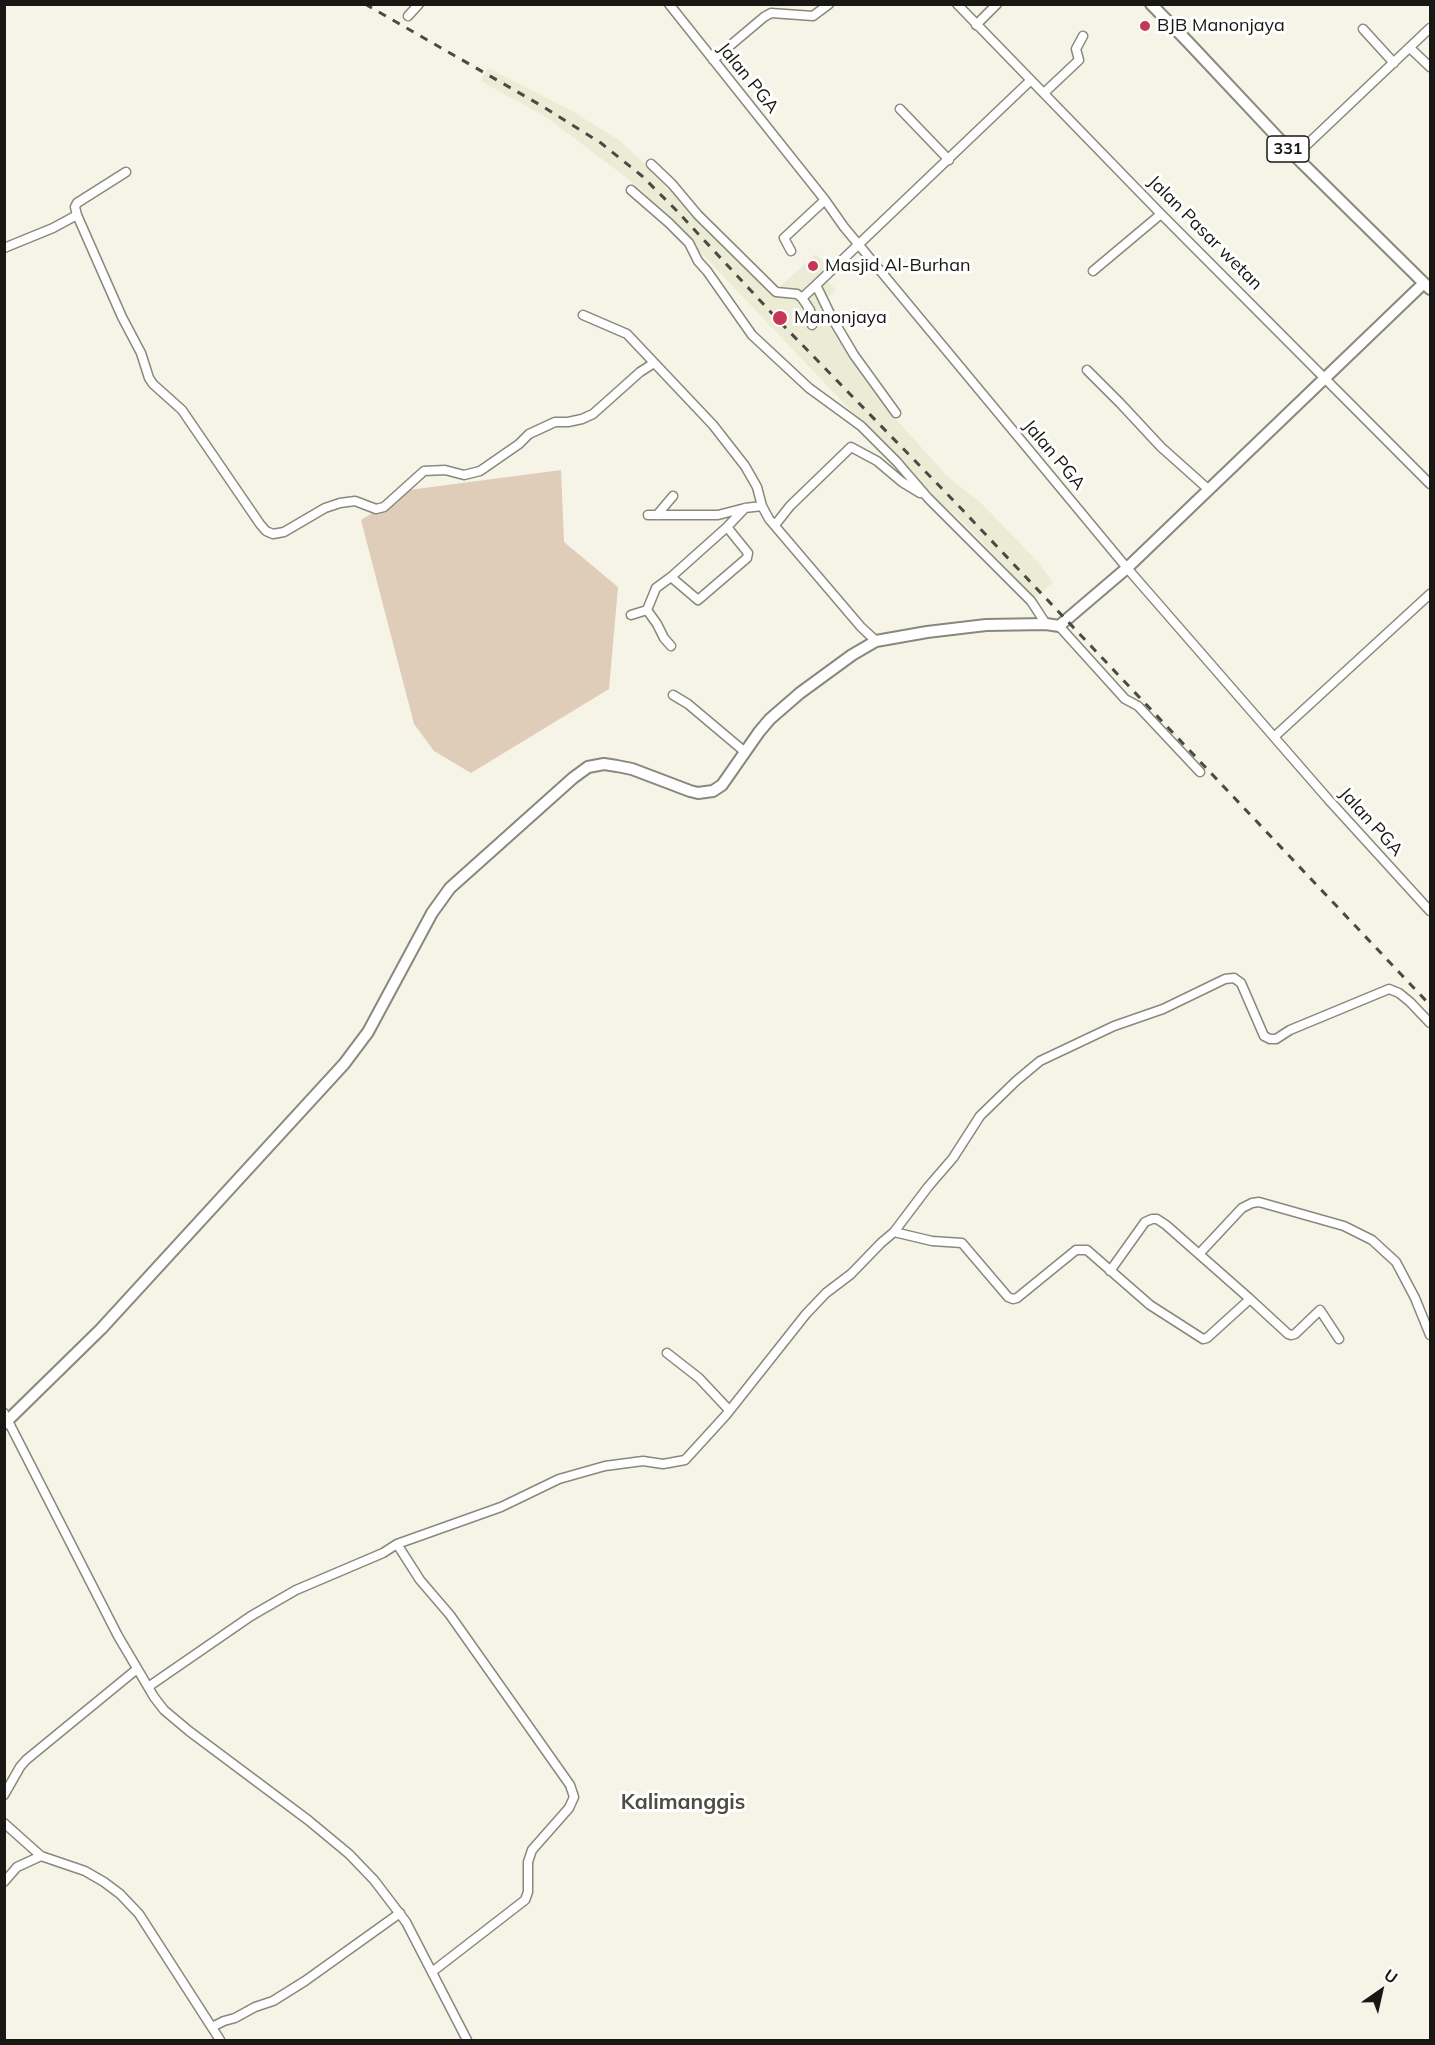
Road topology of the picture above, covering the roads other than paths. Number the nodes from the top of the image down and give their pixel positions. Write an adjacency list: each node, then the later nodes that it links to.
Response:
1 (419, 4): 7 (street)
2 (669, 4): 13 (street, Jalan PGA)
3 (829, 4): 13 (street)
4 (957, 4): 8 (street, Jalan Pasar wetan)
5 (997, 4): 8 (street)
6 (1151, 4): 19 (main road, 331)
7 (408, 16)
8 (976, 25): 16 (street, Jalan Pasar wetan)
9 (1431, 28): 12 (street)
10 (1363, 29): 14 (street)
11 (1083, 36): 17 (street)
12 (1410, 48): 14 (street); 15 (street)
13 (713, 60): 24 (street, Jalan PGA)
14 (1394, 63): 19 (street)
15 (1431, 68)
16 (1031, 80): 17 (street, Jalan Pasar wetan); 20 (street)
17 (1044, 93): 25 (street, Jalan Pasar wetan)
18 (900, 109): 20 (street)
19 (1295, 156): 32 (main road, 331)
20 (949, 160): 27 (street)
21 (651, 164): 33 (street)
22 (126, 172): 26 (street)
23 (631, 190): 43 (street)
24 (825, 200): 27 (street, Jalan PGA); 29 (street)
25 (1161, 214): 30 (street); 38 (street, Jalan Pasar wetan)
26 (77, 215): 28 (street); 36 (street)
27 (859, 244): 31 (street); 50 (street, Jalan PGA)
28 (4, 248)
29 (791, 251)
30 (1093, 272)
31 (816, 285): 33 (street); 39 (street)
32 (1427, 286): 38 (main road)
33 (802, 298): 35 (street)
34 (583, 315): 36 (street)
35 (812, 325)
36 (654, 363): 44 (street)
37 (1087, 370): 41 (street)
38 (1325, 377): 40 (street, Jalan Pasar wetan); 41 (main road)
39 (896, 413)
40 (1431, 484)
41 (1208, 489): 50 (main road)
42 (673, 496): 47 (street)
43 (928, 498): 48 (street); 55 (street)
44 (762, 506): 45 (street); 48 (street)
45 (745, 508): 47 (street); 49 (street)
46 (648, 515): 47 (street)
47 (657, 515)
48 (775, 525): 57 (street)
49 (727, 527): 51 (street); 51 (street)
50 (1127, 568): 56 (main road); 60 (street, Jalan PGA)
51 (672, 577): 53 (street)
52 (1431, 594): 60 (street)
53 (647, 610): 54 (street); 58 (street)
54 (631, 615)
55 (1047, 624): 56 (main road); 57 (main road)
56 (1059, 626): 62 (street)
57 (876, 641): 61 (main road)
58 (671, 646)
59 (673, 696): 61 (street)
60 (1274, 737): 63 (street, Jalan PGA)
61 (745, 752): 73 (main road)
62 (1200, 772)
63 (1431, 912)
64 (1431, 1023): 65 (street)
65 (894, 1232): 67 (street); 72 (street)
66 (1199, 1254): 67 (street); 68 (street); 69 (street)
67 (1110, 1271): 68 (street)
68 (1250, 1299): 70 (street)
69 (1431, 1335)
70 (1339, 1339)
71 (667, 1353): 72 (street)
72 (729, 1410): 74 (street)
73 (6, 1419): 75 (street)
74 (398, 1544): 76 (street); 82 (street)
75 (137, 1669): 76 (street); 77 (street)
76 (148, 1687): 81 (street)
77 (4, 1795)
78 (4, 1823): 79 (street)
79 (41, 1856): 80 (street); 83 (street)
80 (4, 1882)
81 (393, 1918): 82 (street); 83 (street)
82 (432, 1972): 85 (street)
83 (212, 2027): 84 (street)
84 (220, 2040)
85 (466, 2040)

